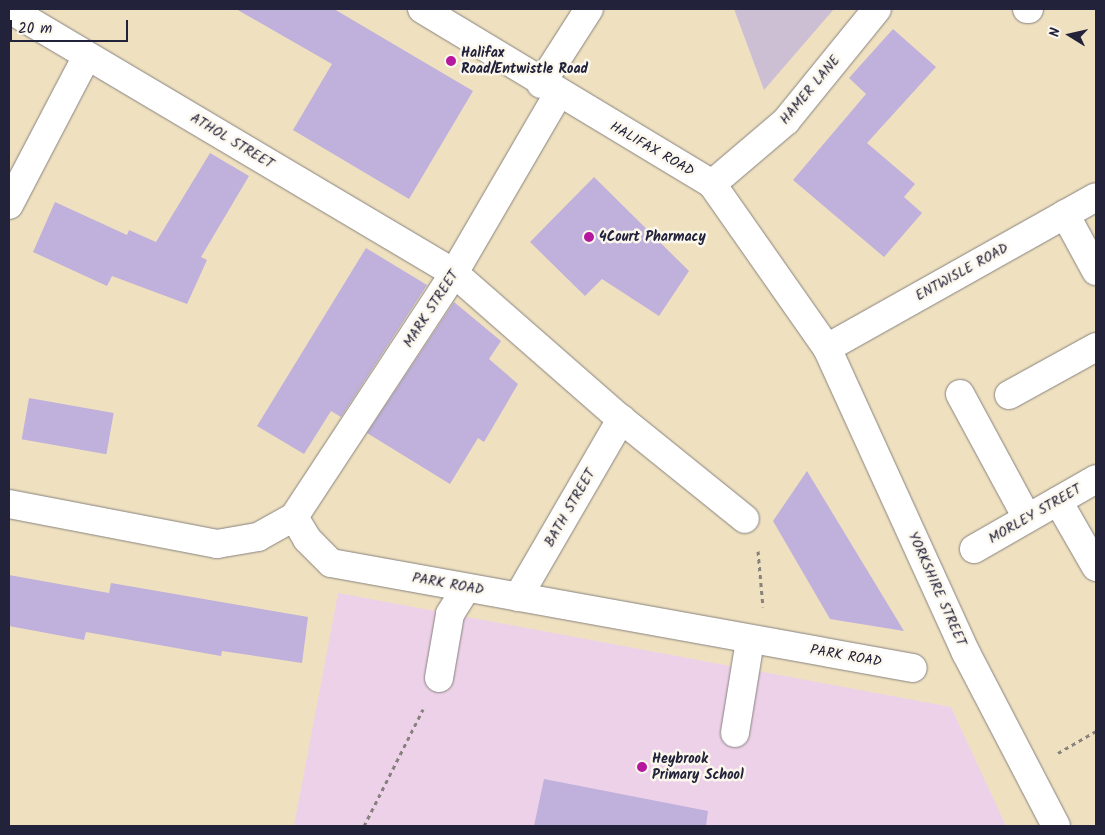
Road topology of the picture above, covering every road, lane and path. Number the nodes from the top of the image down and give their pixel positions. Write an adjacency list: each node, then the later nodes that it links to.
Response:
1 (9, 9): 5 (main road, ATHOL STREET)
2 (422, 9): 6 (main road, HALIFAX ROAD)
3 (589, 9): 6 (main road, MARK STREET)
4 (878, 9): 7 (main road, HAMER LANE)
5 (87, 56): 9 (main road); 12 (main road, ATHOL STREET)
6 (549, 89): 7 (main road, HALIFAX ROAD); 12 (main road, MARK STREET)
7 (712, 184): 14 (main road, HALIFAX ROAD)
8 (1096, 197): 10 (main road, ENTWISLE ROAD)
9 (9, 205)
10 (1065, 214): 11 (main road); 14 (main road, ENTWISLE ROAD)
11 (1096, 271)
12 (454, 273): 17 (main road, ATHOL STREET); 21 (main road, MARK STREET)
13 (1096, 347): 16 (main road)
14 (827, 348): 33 (main road, YORKSHIRE STREET)
15 (960, 394): 22 (main road)
16 (1009, 395)
17 (621, 419): 23 (main road, ATHOL STREET); 27 (main road, BATH STREET)
18 (1096, 479): 19 (main road, MORLEY STREET)
19 (1058, 501): 22 (main road, MORLEY STREET); 25 (main road)
20 (9, 504): 21 (main road)
21 (294, 517): 26 (main road, PARK ROAD)
22 (1027, 518): 24 (main road, MORLEY STREET)
23 (745, 519): 28 (path)
24 (974, 549)
25 (1096, 567)
26 (466, 588): 27 (main road, PARK ROAD); 30 (main road)
27 (518, 597): 28 (main road, PARK ROAD)
28 (759, 641): 29 (main road, PARK ROAD); 32 (main road)
29 (913, 668)
30 (439, 678): 34 (path)
31 (1096, 731): 33 (path)
32 (736, 733)
33 (1028, 770): 35 (main road, YORKSHIRE STREET)
34 (364, 826)
35 (1056, 826)

